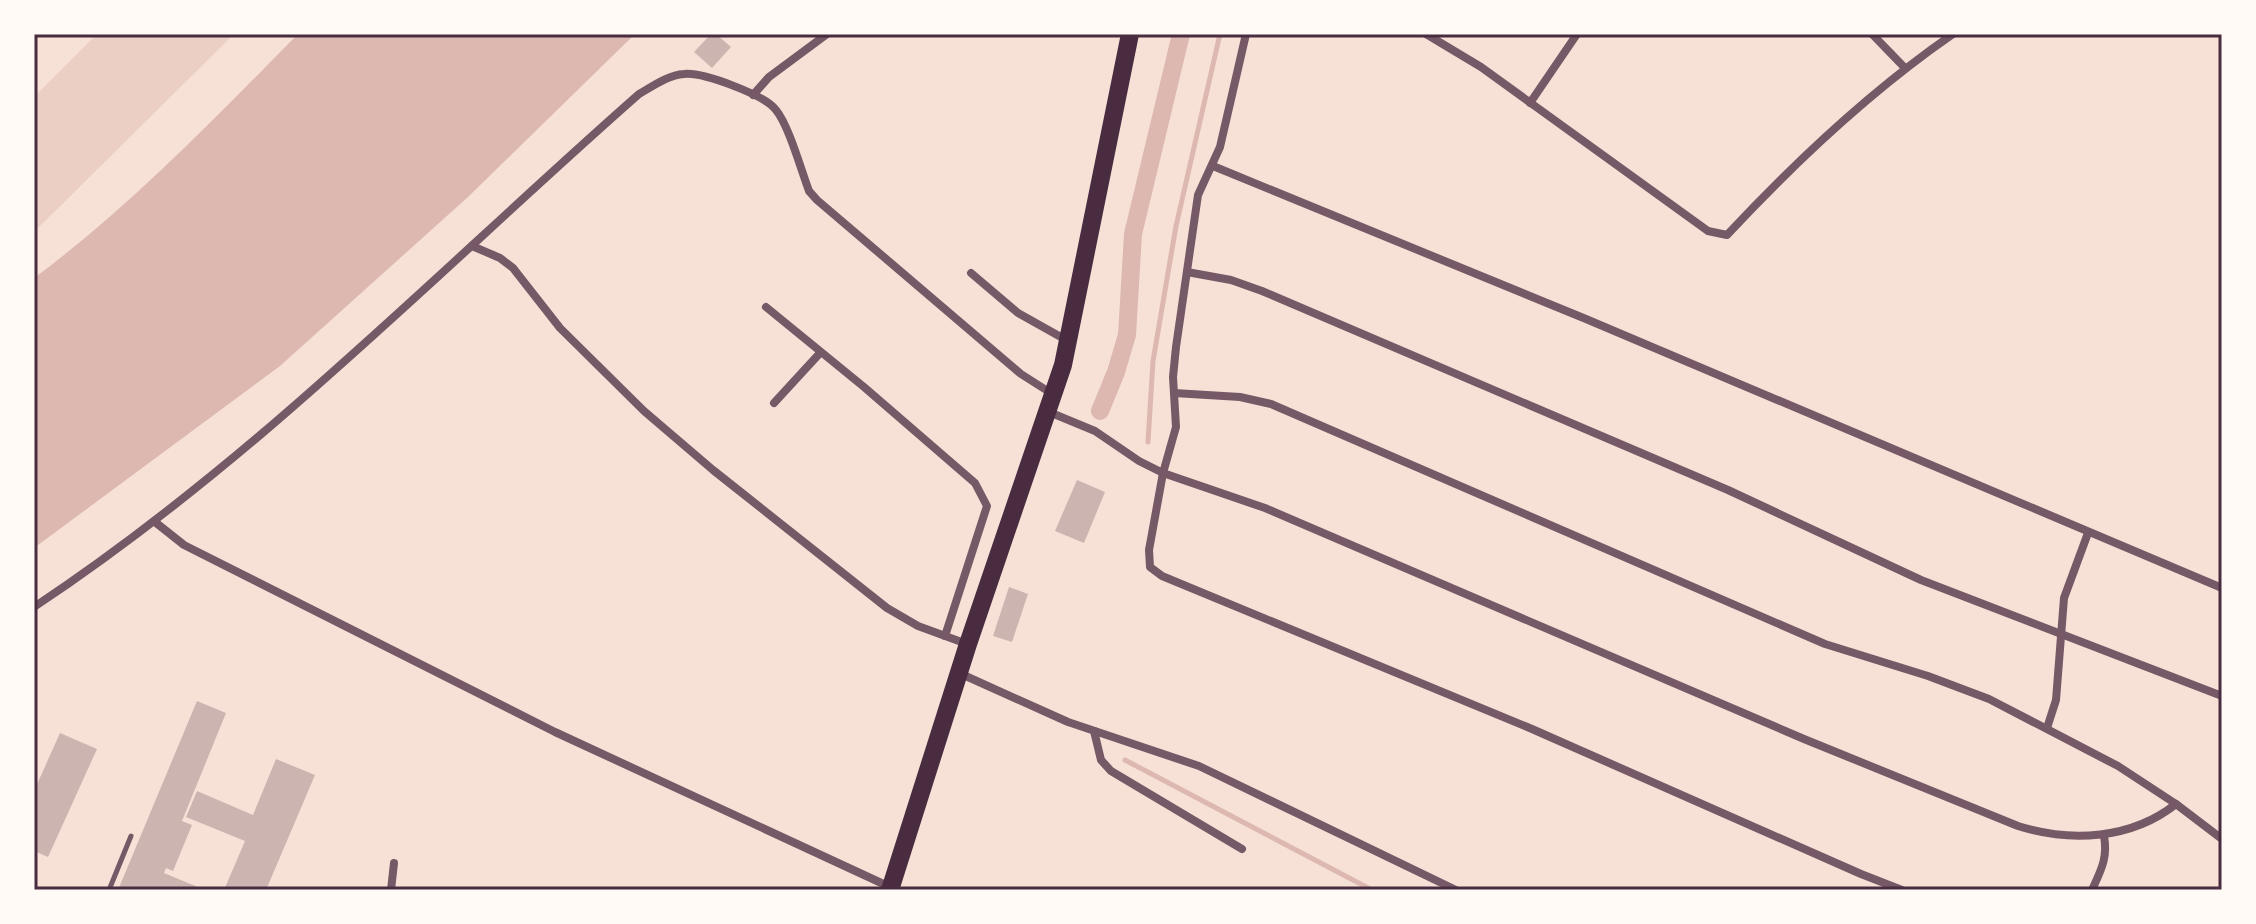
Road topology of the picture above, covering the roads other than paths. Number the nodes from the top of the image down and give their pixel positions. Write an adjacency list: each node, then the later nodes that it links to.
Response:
1 (827, 34): 9 (street)
2 (1130, 34): 16 (main road)
3 (1246, 34): 11 (street)
4 (1426, 34): 10 (street)
5 (1577, 34): 10 (street)
6 (1872, 34): 8 (street)
7 (1953, 34): 8 (street)
8 (1905, 68): 10 (street)
9 (753, 95): 12 (street); 20 (street)
10 (1530, 103)
11 (1213, 166): 13 (street); 23 (street)
12 (472, 246): 22 (street); 27 (street)
13 (1187, 272): 18 (street); 26 (street)
14 (971, 273): 16 (street)
15 (766, 307): 17 (street)
16 (1069, 341): 20 (main road)
17 (820, 353): 19 (street); 27 (street)
18 (1174, 393): 21 (street); 31 (street)
19 (774, 403)
20 (1051, 404): 21 (street); 28 (main road)
21 (1163, 473): 35 (street); 43 (street)
22 (155, 522): 25 (street); 39 (street)
23 (2088, 533): 24 (street); 26 (street)
24 (2222, 588)
25 (34, 607)
26 (2062, 635): 30 (street); 31 (street)
27 (945, 636): 28 (street)
28 (968, 644): 29 (main road)
29 (959, 673): 32 (street); 39 (main road)
30 (2222, 696)
31 (2047, 728): 33 (street)
32 (1094, 731): 37 (street); 42 (street)
33 (2176, 804): 35 (street); 36 (street)
34 (131, 836): 40 (lane)
35 (2104, 836): 44 (street)
36 (2222, 839)
37 (1242, 849)
38 (394, 863): 41 (street)
39 (890, 888)
40 (109, 890)
41 (391, 890)
42 (1456, 890)
43 (1902, 890)
44 (2092, 890)

